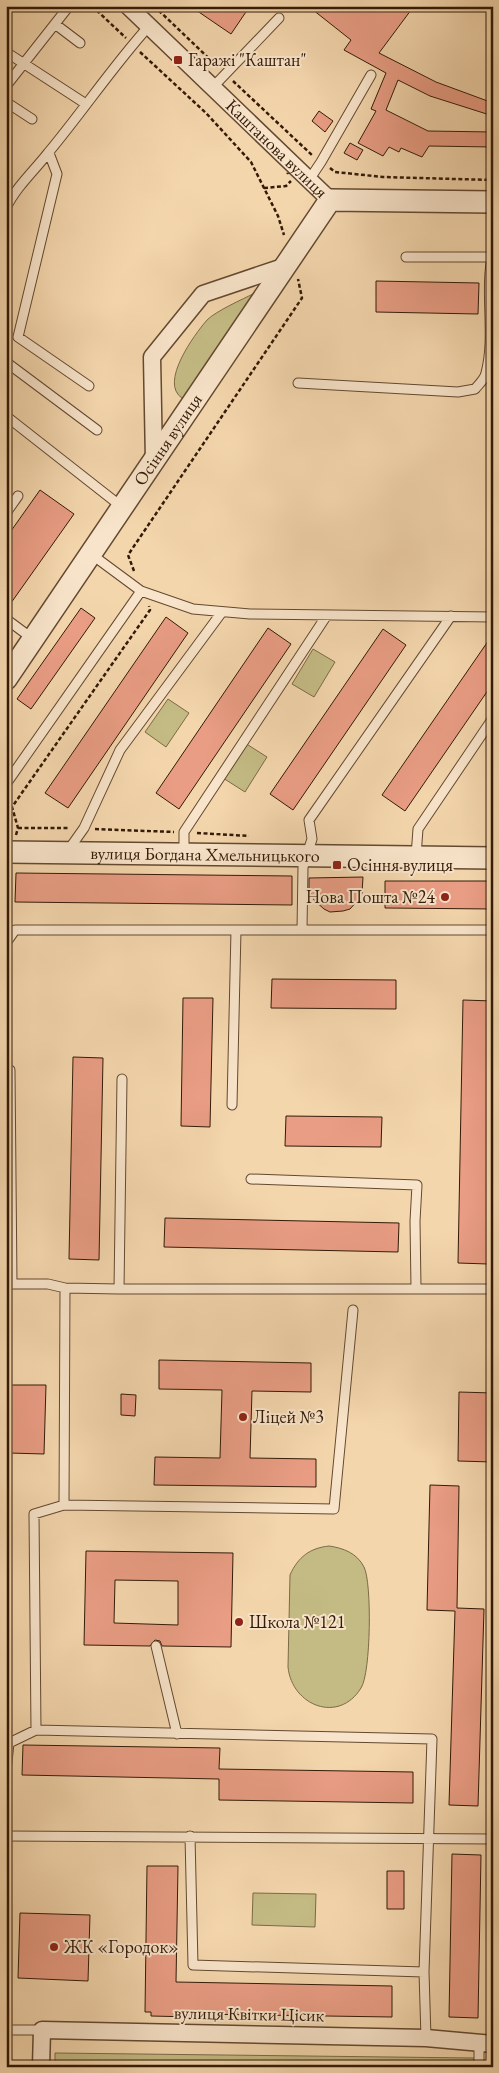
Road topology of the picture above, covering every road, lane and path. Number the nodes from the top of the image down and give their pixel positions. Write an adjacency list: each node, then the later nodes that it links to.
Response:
1 (69, 6): 5 (lane)
2 (128, 6): 6 (street, Каштанова вулиця)
3 (154, 6): 10 (path)
4 (278, 18): 10 (lane)
5 (55, 24): 7 (lane); 9 (lane)
6 (149, 26): 13 (street, Каштанова вулиця); 15 (lane)
7 (80, 43)
8 (6, 52): 9 (lane)
9 (24, 63): 12 (lane); 15 (lane)
10 (225, 74): 13 (lane); 18 (path)
11 (371, 76): 18 (lane)
12 (6, 86)
13 (213, 87): 19 (street, Каштанова вулиця)
14 (6, 102): 16 (lane)
15 (86, 104): 17 (lane)
16 (32, 119)
17 (49, 153): 23 (lane); 29 (lane)
18 (321, 162): 19 (lane); 20 (path)
19 (309, 180): 21 (street, Каштанова вулиця)
20 (493, 180)
21 (330, 200): 22 (street, Каштанова вулиця); 26 (street, Осіння вулиця)
22 (493, 202)
23 (6, 208)
24 (492, 255): 25 (lane); 28 (lane)
25 (406, 256)
26 (286, 266): 32 (street, Осіння вулиця); 32 (street)
27 (6, 362): 31 (lane)
28 (298, 383)
29 (89, 386)
30 (6, 416): 34 (lane)
31 (97, 430)
32 (154, 461): 34 (street, Осіння вулиця)
33 (18, 496): 35 (lane)
34 (122, 508): 36 (street, Осіння вулиця)
35 (6, 513)
36 (91, 554): 37 (lane); 43 (street, Осіння вулиця)
37 (141, 591): 38 (lane); 46 (lane)
38 (222, 612): 39 (lane); 48 (lane)
39 (327, 615): 40 (lane); 49 (lane)
40 (451, 616): 41 (lane); 54 (lane)
41 (493, 617)
42 (6, 619): 43 (lane)
43 (33, 639): 44 (street, Осіння вулиця)
44 (7, 676)
45 (493, 718): 55 (lane)
46 (6, 784)
47 (18, 828): 48 (path)
48 (84, 828): 49 (path); 52 (lane)
49 (184, 832): 50 (path); 53 (lane)
50 (252, 836)
51 (6, 852): 52 (street, вулиця Богдана Хмельницького)
52 (67, 852): 53 (street, вулиця Богдана Хмельницького)
53 (184, 854): 54 (street, вулиця Богдана Хмельницького)
54 (308, 855): 55 (street, вулиця Богдана Хмельницького); 58 (lane)
55 (416, 856): 56 (street, вулиця Богдана Хмельницького)
56 (493, 858)
57 (236, 930): 58 (lane); 60 (lane); 63 (lane)
58 (302, 930): 59 (lane)
59 (493, 930)
60 (6, 942)
61 (10, 1070): 65 (lane)
62 (122, 1079): 69 (lane)
63 (232, 1105)
64 (251, 1179): 67 (lane)
65 (9, 1284): 66 (lane)
66 (66, 1288): 69 (lane); 71 (lane)
67 (416, 1288): 68 (lane); 69 (lane)
68 (493, 1289)
69 (119, 1290)
70 (353, 1310): 71 (lane)
71 (64, 1505): 73 (lane)
72 (156, 1646): 74 (lane)
73 (36, 1730): 74 (lane); 75 (lane)
74 (177, 1734): 78 (lane)
75 (6, 1772)
76 (6, 1836): 77 (lane)
77 (190, 1836): 78 (lane); 80 (lane)
78 (428, 1839): 79 (lane); 80 (lane)
79 (493, 1839)
80 (424, 1972): 83 (lane)
81 (6, 2030): 82 (lane)
82 (42, 2030): 83 (street, вулиця Квітки Цісик); 85 (street)
83 (426, 2038): 84 (street, вулиця Квітки Цісик)
84 (486, 2043): 86 (lane)
85 (41, 2067)
86 (479, 2067)

